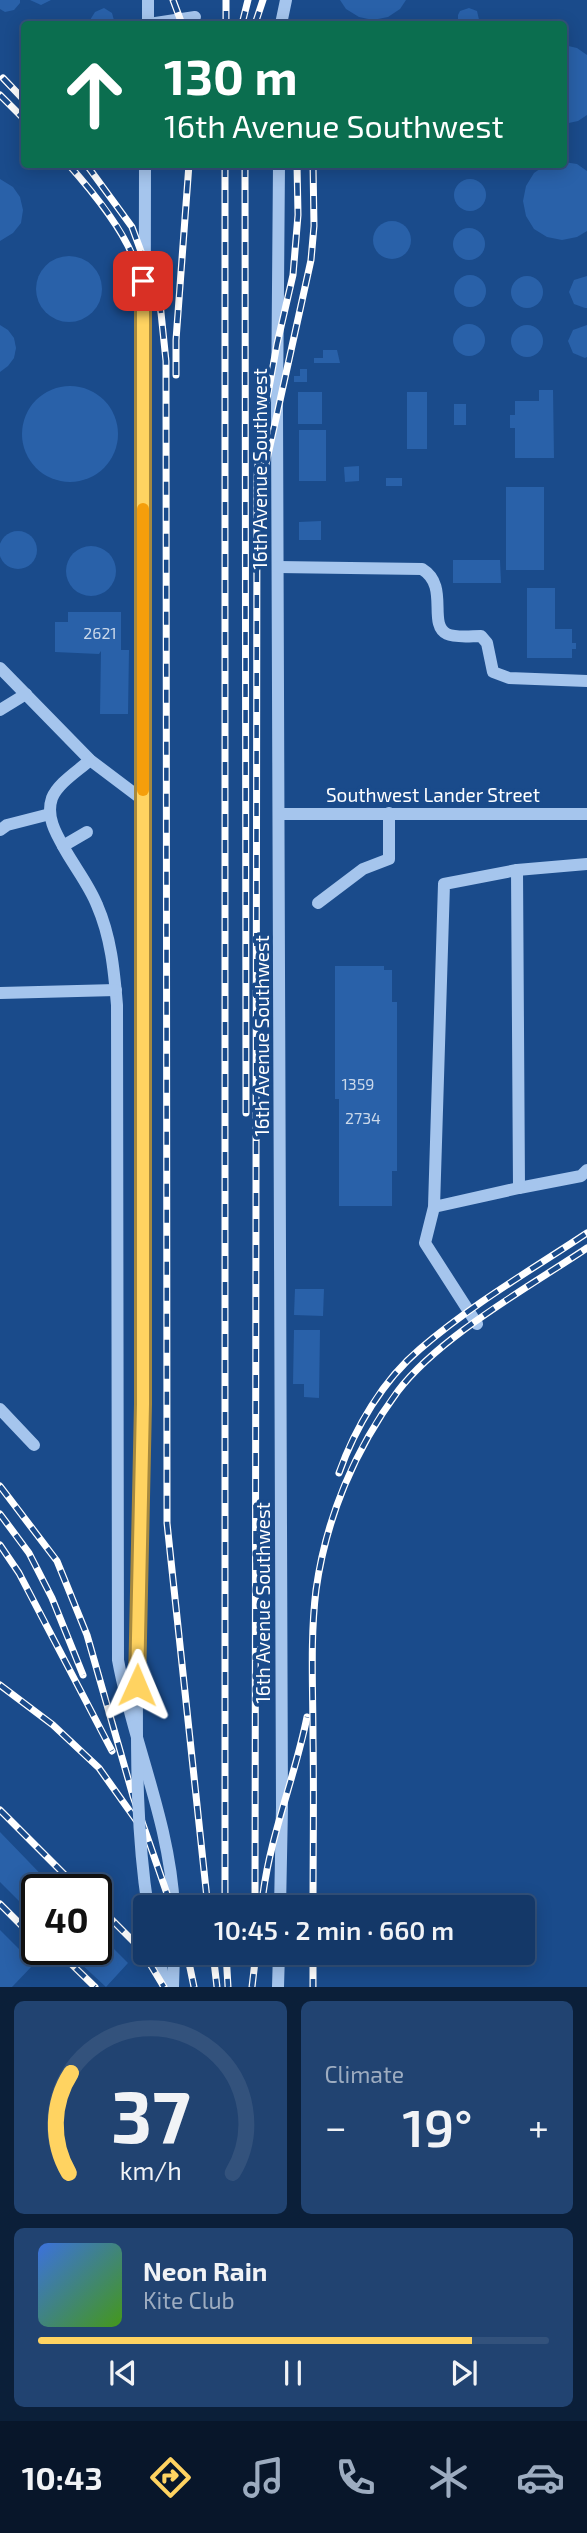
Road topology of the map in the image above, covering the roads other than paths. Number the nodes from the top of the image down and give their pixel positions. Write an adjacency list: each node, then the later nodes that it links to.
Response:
1 (148, 0): 4 (street)
2 (286, 0): 6 (street)
3 (195, 17): 5 (street)
4 (148, 21)
5 (168, 21)
6 (282, 21)
7 (145, 168): 15 (street)
8 (279, 168): 9 (street, 16th Avenue Southwest)
9 (278, 567): 11 (street); 18 (street, 16th Avenue Southwest)
10 (0, 668): 12 (street)
11 (587, 681)
12 (26, 694): 13 (street); 14 (street)
13 (0, 710)
14 (90, 760): 15 (street); 17 (street)
15 (143, 800): 34 (street, bridge)
16 (389, 813): 18 (street, Southwest Lander Street); 19 (street, Southwest Lander Street); 25 (street)
17 (50, 814): 20 (street); 22 (street)
18 (279, 814): 36 (street, 16th Avenue Southwest)
19 (587, 814)
20 (0, 830)
21 (87, 832): 22 (street)
22 (63, 846): 26 (street)
23 (587, 864): 24 (street)
24 (517, 870): 29 (street); 30 (street)
25 (318, 903)
26 (116, 990): 27 (street); 35 (street)
27 (0, 993)
28 (584, 1173): 29 (street)
29 (519, 1188): 30 (street)
30 (434, 1207): 31 (street)
31 (477, 1324)
32 (0, 1409): 33 (street)
33 (34, 1445)
34 (146, 1895)
35 (173, 1895)
36 (280, 1895)
37 (160, 1965): 40 (street)
38 (174, 1965): 41 (street)
39 (279, 1965): 42 (street)
40 (166, 1987)
41 (173, 1987)
42 (278, 1987)

